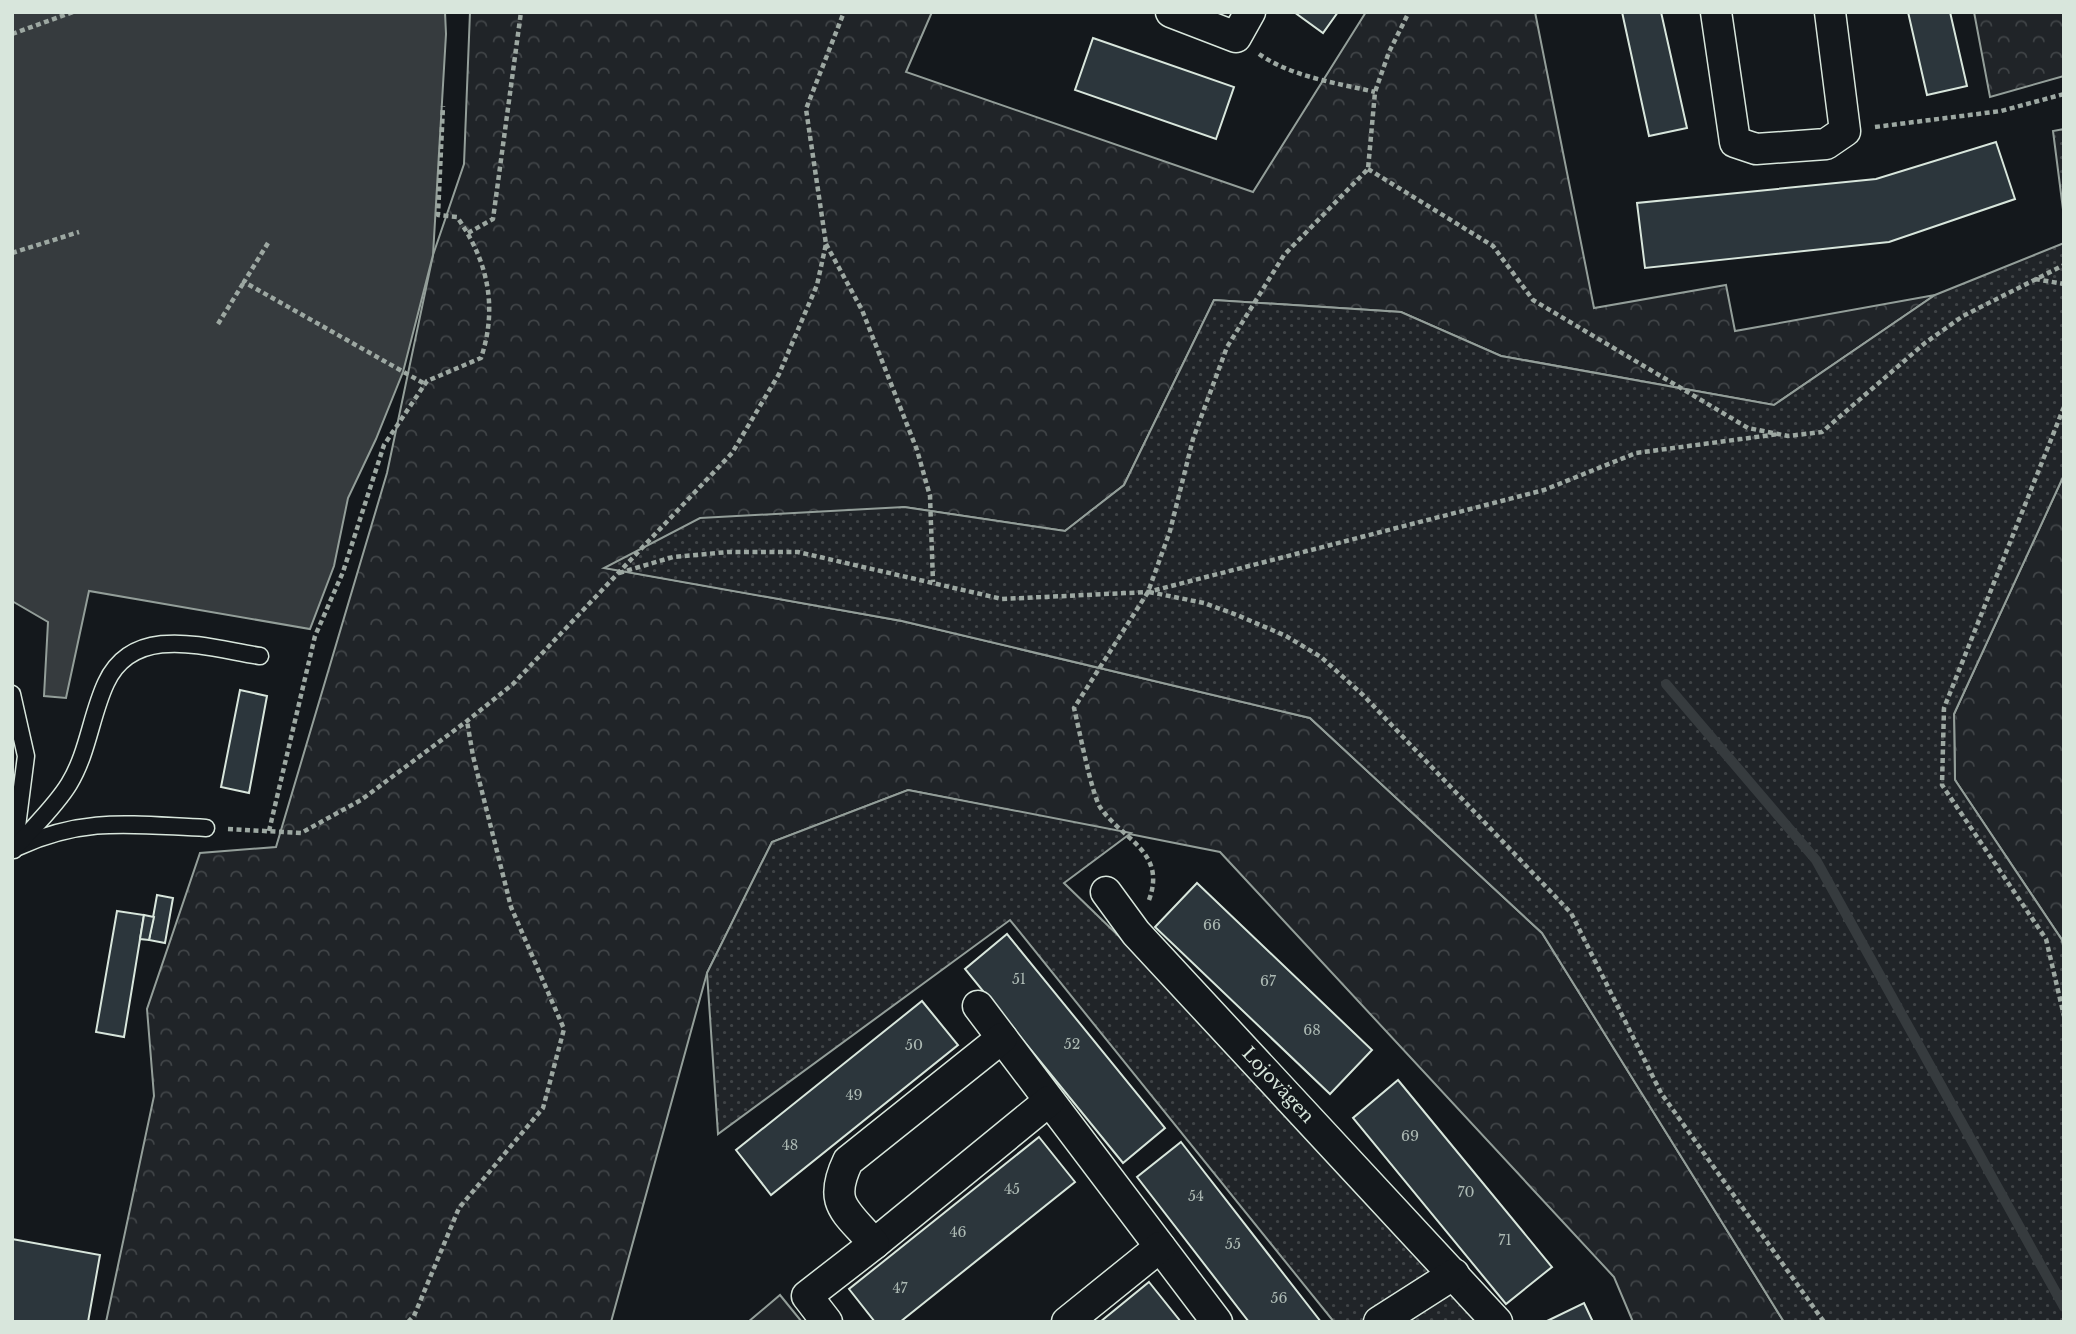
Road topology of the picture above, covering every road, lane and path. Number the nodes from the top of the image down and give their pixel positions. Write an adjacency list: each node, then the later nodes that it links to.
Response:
1 (73, 12): 9 (path)
2 (521, 12): 16 (path)
3 (844, 12): 18 (path)
4 (1171, 12): 8 (street)
5 (1409, 12): 10 (path)
6 (1716, 12): 13 (street)
7 (1830, 12): 13 (street)
8 (1243, 25): 10 (path)
9 (12, 34)
10 (1375, 92): 14 (path)
11 (2064, 94): 13 (path)
12 (443, 106): 16 (path)
13 (1844, 131)
14 (1368, 169): 27 (path); 30 (path)
15 (79, 232): 19 (path)
16 (468, 233): 25 (path)
17 (268, 243): 22 (path)
18 (826, 244): 28 (path); 29 (path)
19 (12, 253)
20 (2064, 265): 21 (path)
21 (2034, 279): 23 (path); 27 (path)
22 (244, 282): 24 (path); 25 (path)
23 (2064, 284)
24 (218, 324)
25 (426, 383): 35 (path)
26 (2064, 407): 40 (path)
27 (1779, 434): 30 (path)
28 (619, 573): 29 (path); 33 (path)
29 (933, 582): 30 (path)
30 (1149, 592): 38 (path); 52 (path)
31 (260, 656): 36 (lane)
32 (12, 694): 36 (lane)
33 (467, 721): 35 (path); 46 (path)
34 (206, 828): 35 (path); 36 (lane)
35 (269, 831)
36 (13, 852)
37 (1106, 892): 38 (street, Lojovägen)
38 (1136, 933): 45 (street, Lojovägen)
39 (978, 1006): 41 (street)
40 (2064, 1016)
41 (1002, 1038): 42 (street); 43 (street)
42 (1049, 1101): 43 (street); 44 (street)
43 (874, 1244): 47 (street)
44 (1160, 1247): 48 (street); 49 (street)
45 (1454, 1273): 50 (street); 51 (street, Lojovägen)
46 (408, 1322)
47 (827, 1322)
48 (1067, 1322)
49 (1217, 1322)
50 (1379, 1322)
51 (1497, 1322)
52 (1826, 1322)

